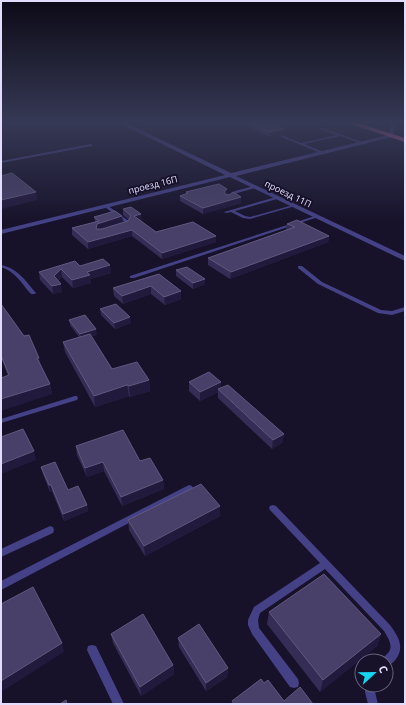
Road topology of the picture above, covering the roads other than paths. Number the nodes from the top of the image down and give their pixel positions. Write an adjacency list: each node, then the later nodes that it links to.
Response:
1 (33, 156): 4 (lane)
2 (189, 156): 5 (street, проезд 11П)
3 (311, 156): 5 (street, проезд 16П)
4 (1, 162)
5 (230, 176): 6 (street, проезд 11П); 9 (street, проезд 16П)
6 (254, 187): 7 (lane); 8 (street, проезд 11П)
7 (227, 198)
8 (276, 198): 10 (street, проезд 11П); 11 (lane)
9 (106, 206): 14 (lane); 15 (street, проезд 16П)
10 (293, 206): 11 (lane); 13 (street, проезд 11П)
11 (232, 211): 12 (lane)
12 (226, 212)
13 (316, 217): 16 (street, проезд 11П); 19 (lane)
14 (120, 227)
15 (1, 232)
16 (405, 259)
17 (1, 266): 20 (lane)
18 (300, 267): 21 (lane)
19 (132, 277)
20 (33, 293)
21 (405, 309)
22 (75, 398): 23 (lane)
23 (1, 421)
24 (189, 488): 29 (lane)
25 (273, 508): 28 (lane)
26 (50, 530): 27 (lane)
27 (1, 553)
28 (326, 564): 31 (lane); 32 (lane)
29 (1, 586)
30 (92, 650): 34 (lane)
31 (394, 654)
32 (294, 683)
33 (370, 693): 35 (lane)
34 (119, 704)
35 (373, 704)

